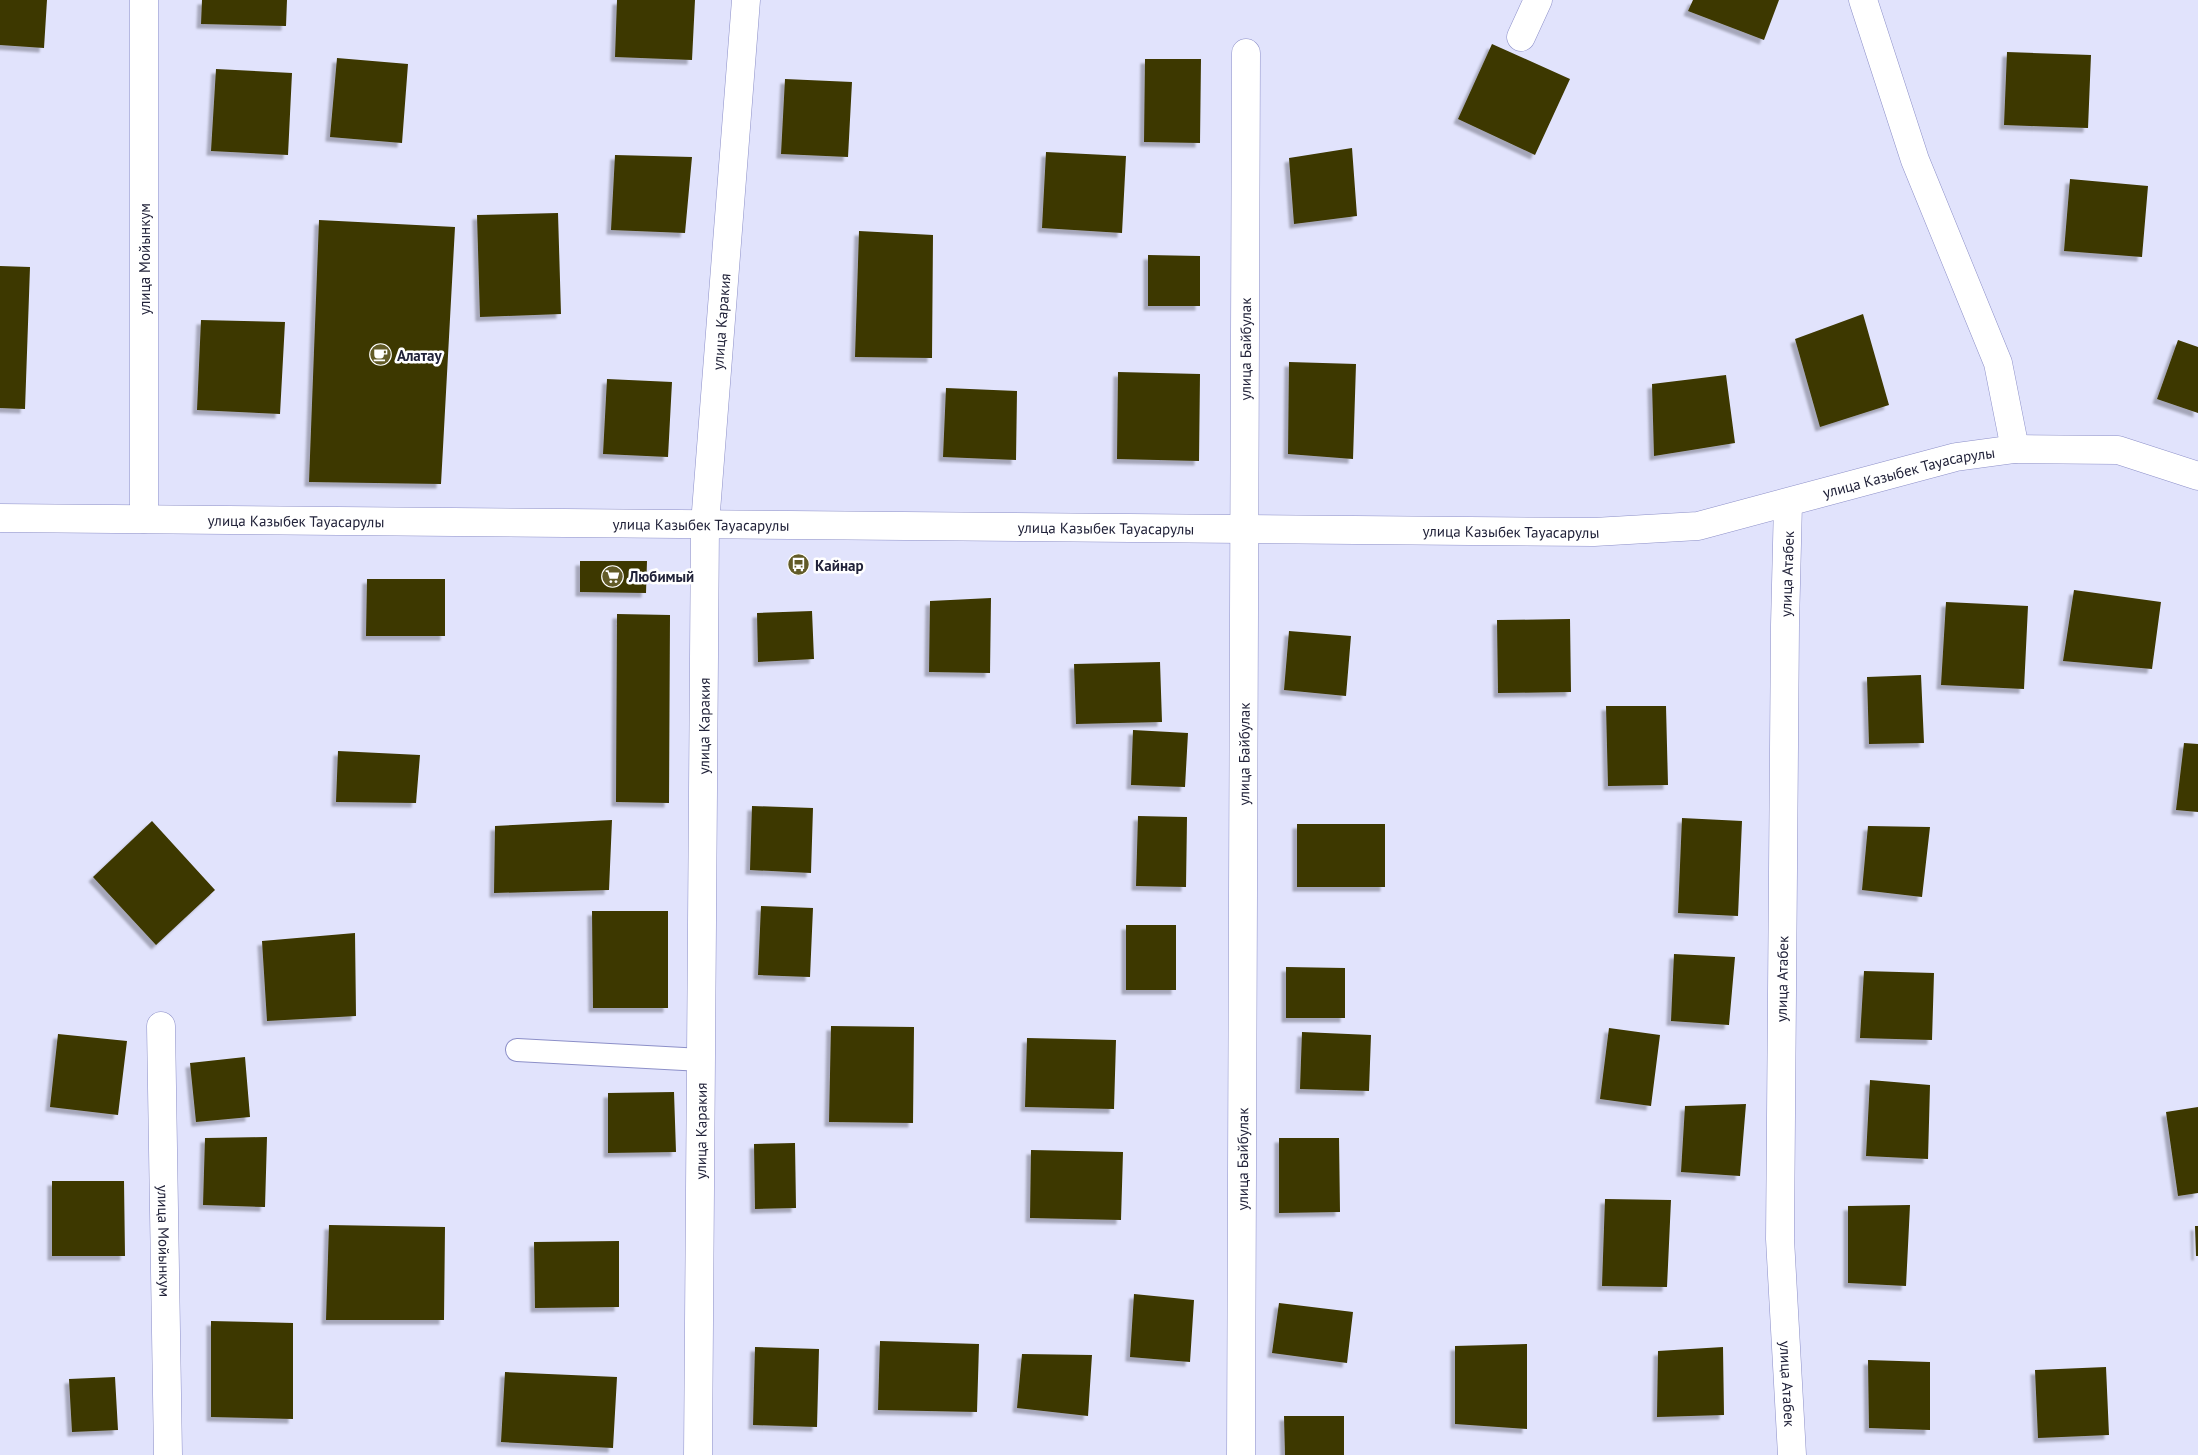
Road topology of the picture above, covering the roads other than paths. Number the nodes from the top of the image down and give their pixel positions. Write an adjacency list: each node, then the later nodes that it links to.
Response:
1 (144, 0): 11 (street, улица Мойынкум)
2 (746, 0): 12 (street, улица Каракия)
3 (1538, 0): 5 (street)
4 (1863, 0): 7 (street)
5 (1521, 37)
6 (1246, 53): 13 (street, улица Байбулак)
7 (2015, 449): 8 (street, улица Казыбек Тауасарулы); 9 (street, улица Казыбек Тауасарулы)
8 (2198, 476)
9 (1788, 503): 13 (street, улица Казыбек Тауасарулы); 20 (street, улица Атабек)
10 (0, 518): 11 (street, улица Казыбек Тауасарулы)
11 (144, 519): 12 (street, улица Казыбек Тауасарулы)
12 (706, 524): 13 (street, улица Казыбек Тауасарулы); 16 (street, улица Каракия)
13 (1244, 529): 19 (street, улица Байбулак)
14 (161, 1026): 17 (street, улица Мойынкум)
15 (517, 1050): 16 (lane)
16 (702, 1060): 18 (street, улица Каракия)
17 (168, 1455)
18 (698, 1455)
19 (1241, 1455)
20 (1792, 1455)

